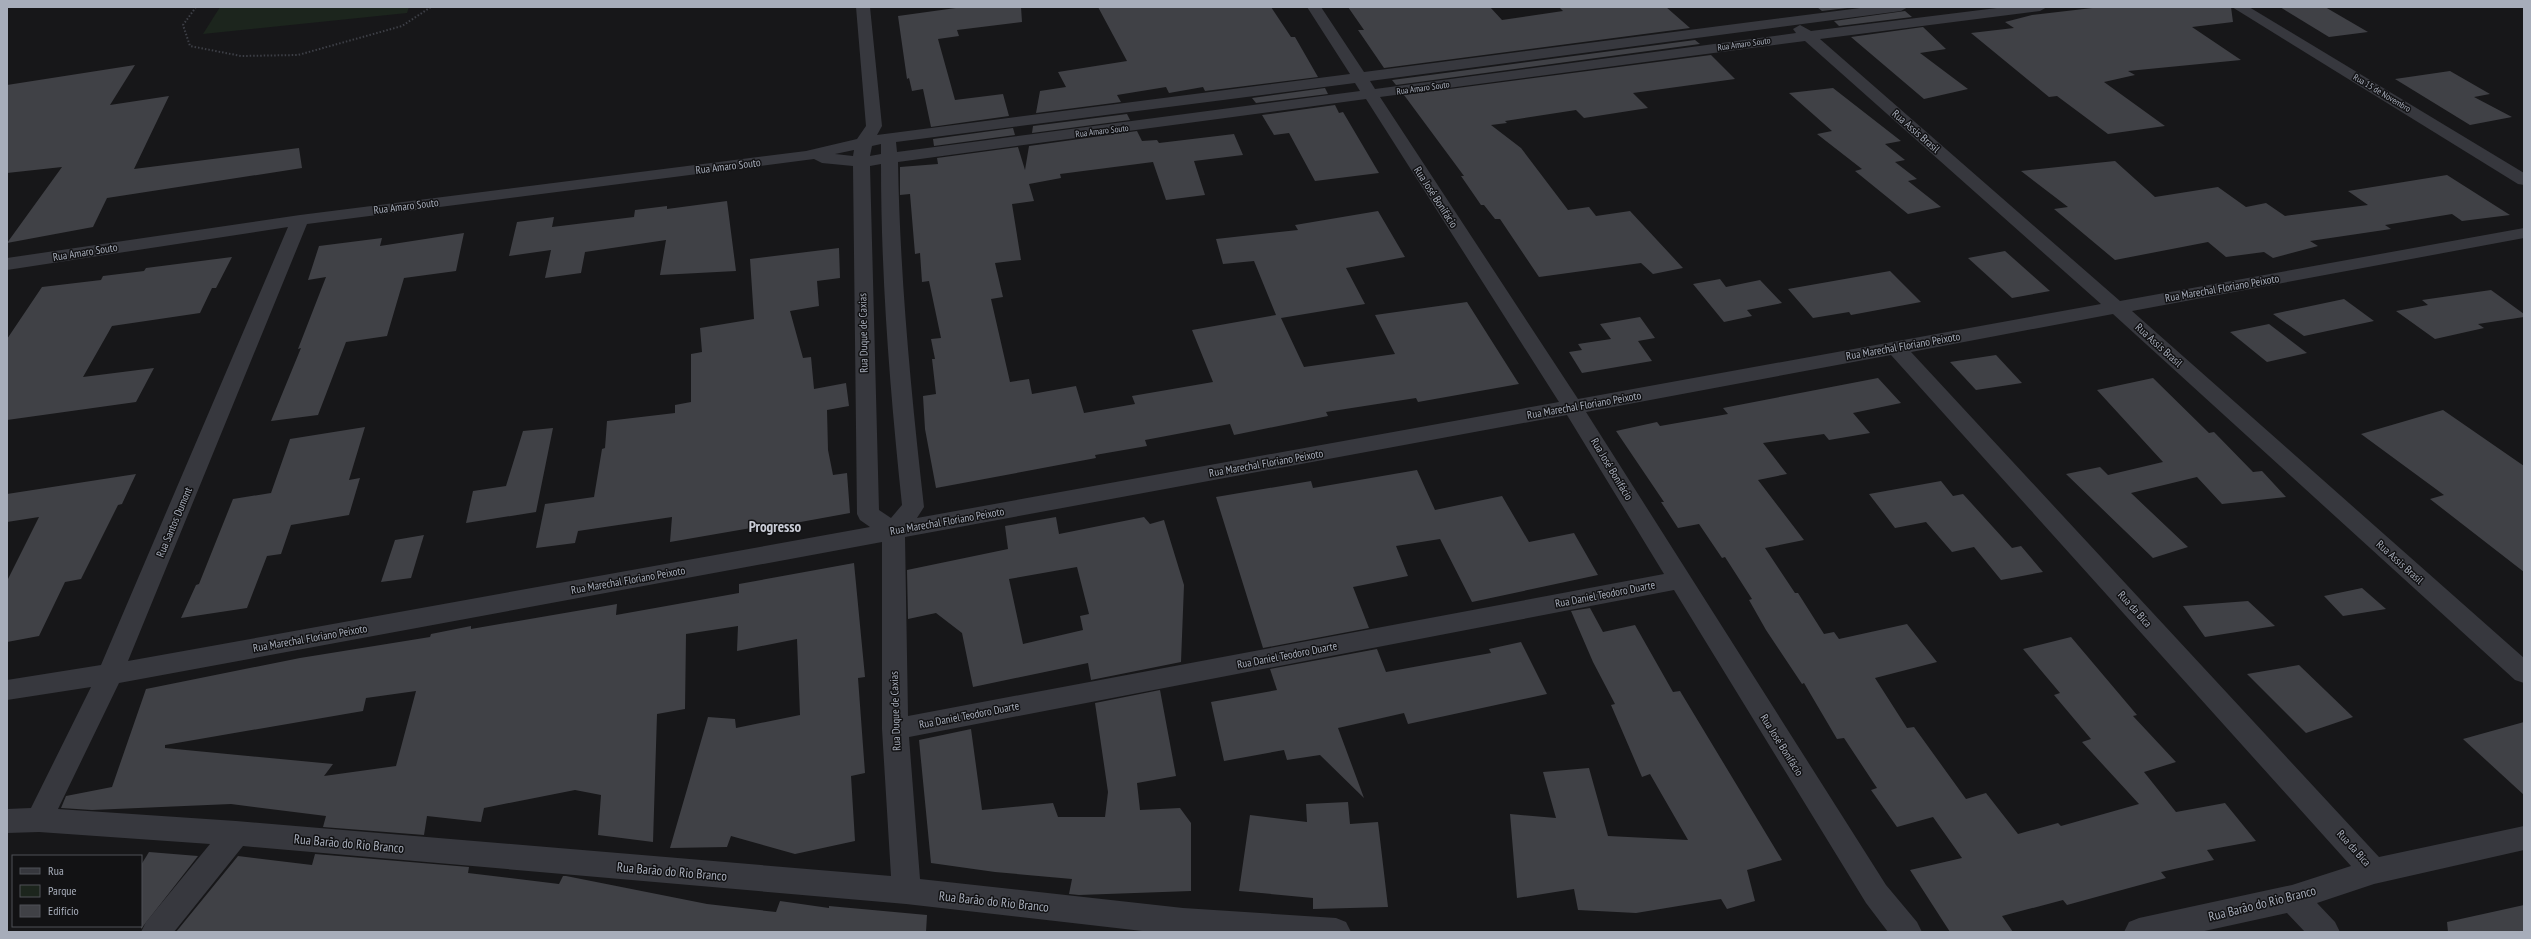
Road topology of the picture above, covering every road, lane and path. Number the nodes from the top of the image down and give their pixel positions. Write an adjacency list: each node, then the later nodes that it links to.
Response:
1 (196, 7): 2 (path)
2 (431, 7)
3 (863, 7): 12 (street)
4 (1314, 7): 10 (street, Rua José Bonifácio)
5 (1901, 7): 8 (street, Rua Amaro Souto)
6 (2040, 7): 9 (street, Rua Amaro Souto)
7 (2240, 7): 18 (street, Rua 15 de Novembro)
8 (1791, 22): 9 (street, Rua Assis Brasil); 10 (street, Rua Amaro Souto)
9 (1806, 35): 11 (street, Rua Amaro Souto); 24 (street, Rua Assis Brasil)
10 (1359, 77): 11 (street, Rua José Bonifácio); 13 (street, Rua Amaro Souto)
11 (1370, 96): 16 (street, Rua Amaro Souto); 28 (street, Rua José Bonifácio)
12 (874, 126): 13 (street); 14 (street, Rua Duque de Caxias)
13 (889, 139): 14 (street, Rua Amaro Souto); 16 (street)
14 (864, 142): 15 (street, Rua Amaro Souto); 17 (street, Rua Duque de Caxias)
15 (806, 156): 17 (street, Rua Amaro Souto); 19 (street, Rua Amaro Souto)
16 (889, 158): 17 (street, Rua Amaro Souto); 21 (street)
17 (861, 162): 22 (street, Rua Duque de Caxias)
18 (2524, 180)
19 (300, 220): 23 (street, Rua Amaro Souto); 32 (street, Rua Santos Dumont)
20 (2524, 233): 24 (street, Rua Marechal Floriano Peixoto)
21 (890, 249): 22 (street); 26 (street)
22 (861, 253): 27 (street, Rua Duque de Caxias)
23 (7, 264)
24 (2116, 307): 25 (street, Rua Marechal Floriano Peixoto); 31 (street, Rua Assis Brasil)
25 (1896, 348): 28 (street, Rua Marechal Floriano Peixoto); 39 (street, Rua da Bica)
26 (897, 358): 27 (street); 29 (street)
27 (864, 363): 29 (street, Rua Duque de Caxias)
28 (1573, 406): 29 (street, Rua Marechal Floriano Peixoto); 30 (street, Rua José Bonifácio)
29 (892, 531): 32 (street, Rua Marechal Floriano Peixoto); 34 (street, Rua Duque de Caxias)
30 (1680, 580): 34 (street, Rua Daniel Teodoro Duarte); 45 (street, Rua José Bonifácio)
31 (2524, 673)
32 (110, 674): 33 (street, Rua Marechal Floriano Peixoto); 35 (street, Rua Santos Dumont)
33 (7, 690)
34 (895, 729): 40 (street, Rua Duque de Caxias)
35 (39, 820): 36 (street, Rua Barão do Rio Branco); 37 (street, Rua Barão do Rio Branco)
36 (7, 821)
37 (236, 833): 40 (street, Rua Barão do Rio Branco); 43 (street)
38 (2524, 838): 39 (street, Rua Barão do Rio Branco)
39 (2374, 871): 41 (street, Rua Barão do Rio Branco)
40 (906, 891): 42 (street, Rua Barão do Rio Branco)
41 (2292, 898): 46 (street, Rua Barão do Rio Branco); 47 (street)
42 (1182, 927): 44 (street, Rua Barão do Rio Branco)
43 (156, 932)
44 (1336, 932)
45 (1907, 932)
46 (2138, 932)
47 (2325, 932)

